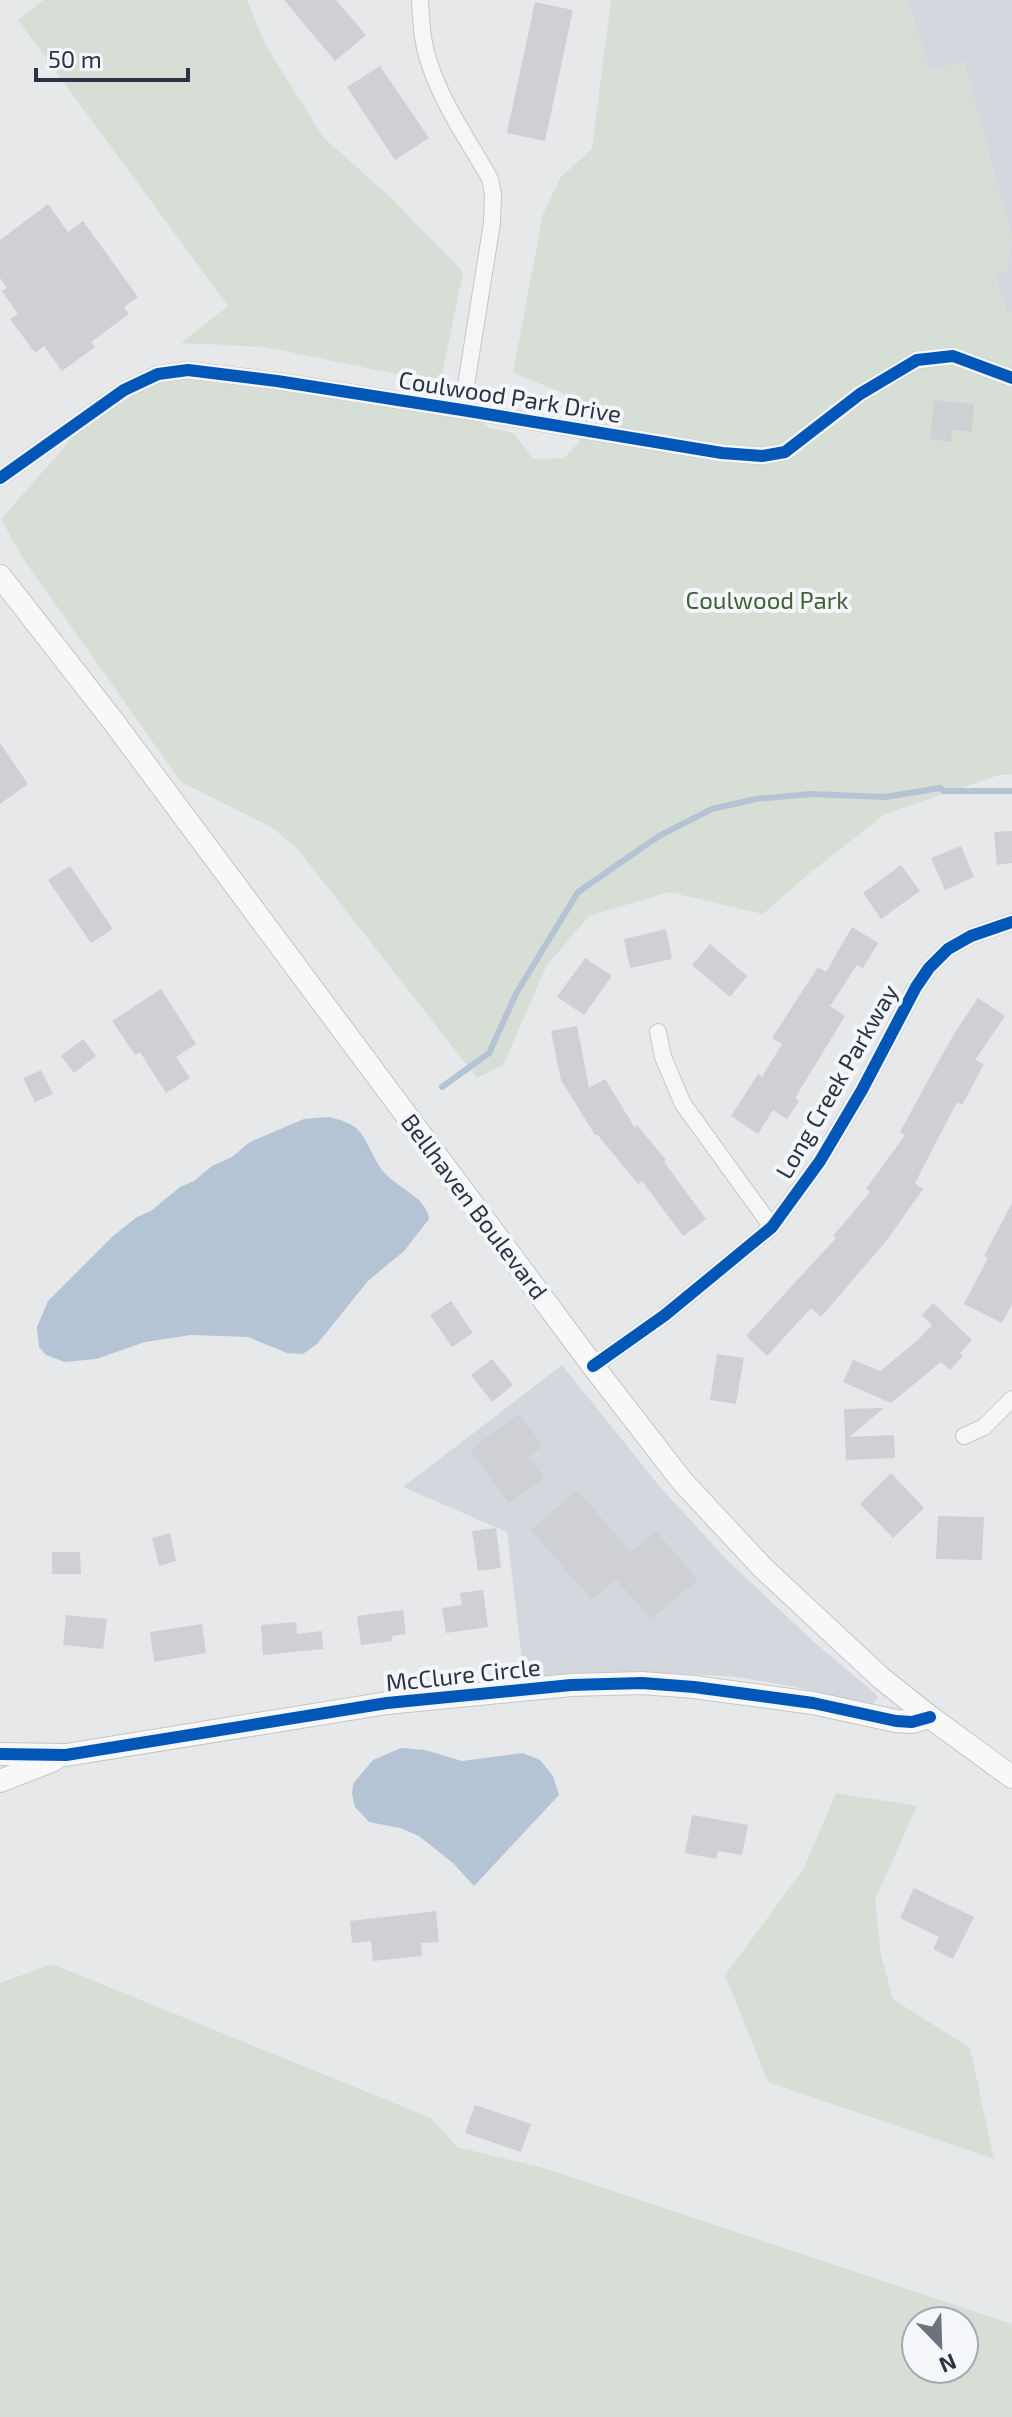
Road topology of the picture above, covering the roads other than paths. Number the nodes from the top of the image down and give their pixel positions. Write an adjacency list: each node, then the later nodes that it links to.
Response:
1 (420, 0): 3 (street)
2 (1012, 378): 3 (street, Coulwood Park Drive)
3 (462, 410): 4 (street, Coulwood Park Drive)
4 (0, 478)
5 (0, 576): 9 (main road, Bellhaven Boulevard)
6 (1012, 922): 8 (street, Long Creek Parkway)
7 (658, 1032): 8 (street)
8 (772, 1227): 9 (street, Long Creek Parkway)
9 (593, 1366): 12 (main road, Bellhaven Boulevard)
10 (1012, 1399): 11 (street)
11 (964, 1436)
12 (930, 1717): 14 (main road, McClure Circle); 15 (main road, Bellhaven Boulevard)
13 (0, 1754): 14 (main road, McClure Circle)
14 (66, 1755): 16 (main road)
15 (1012, 1777)
16 (0, 1781)

